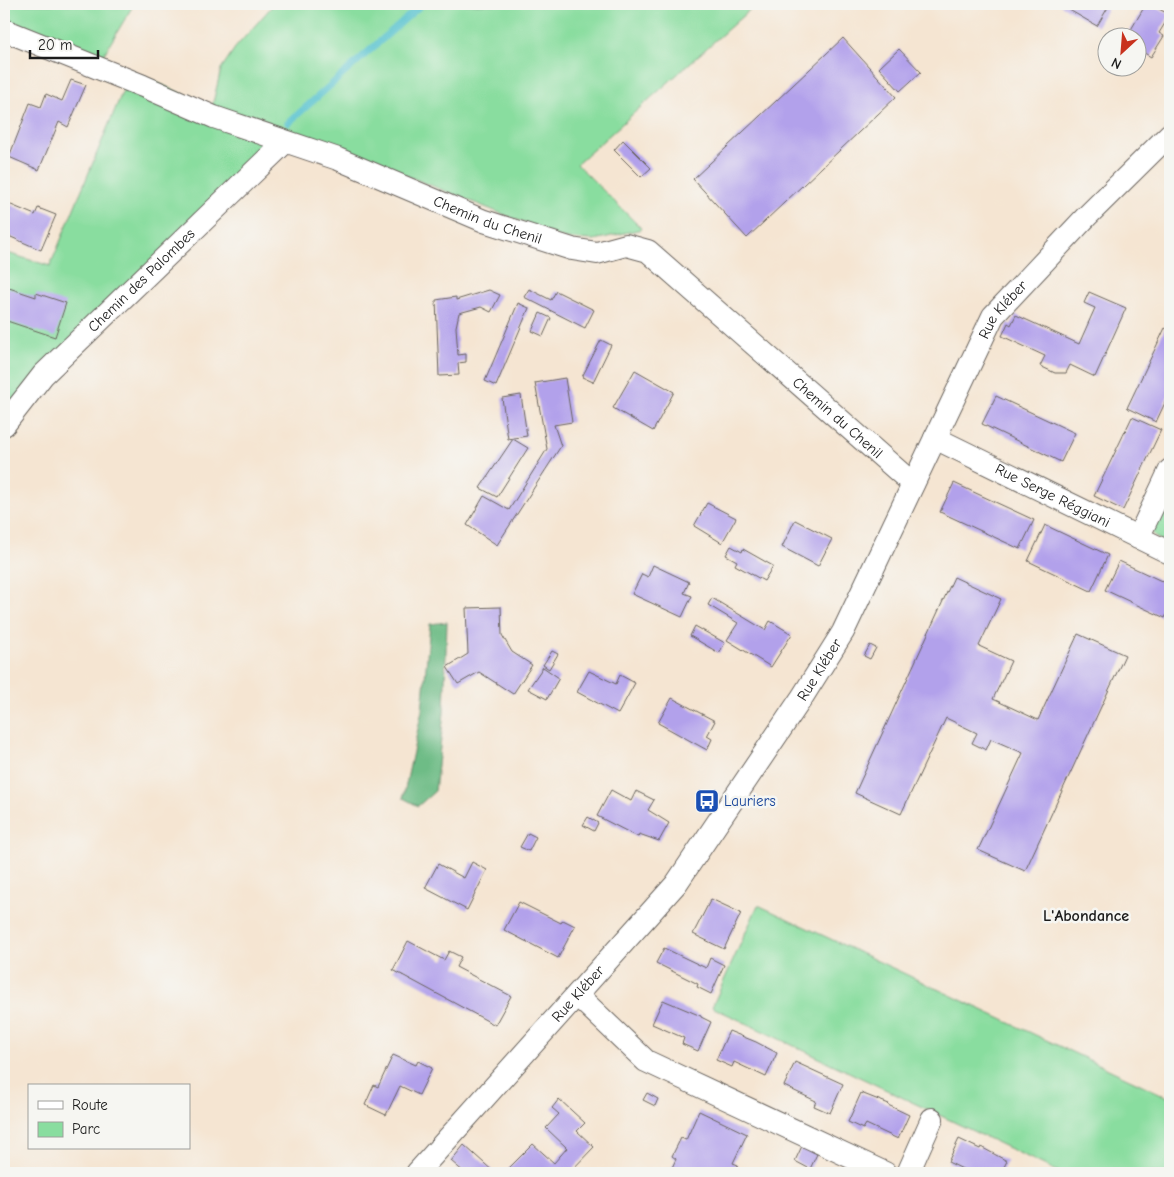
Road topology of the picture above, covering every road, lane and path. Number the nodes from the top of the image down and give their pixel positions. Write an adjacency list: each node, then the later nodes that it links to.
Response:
1 (4, 30): 3 (street, Chemin du Chenil)
2 (1170, 134): 5 (street, Rue Kléber)
3 (285, 142): 4 (street, Chemin des Palombes); 7 (street, Chemin du Chenil)
4 (4, 425)
5 (934, 438): 7 (street, Rue Kléber); 8 (street, Rue Serge Réggiani)
6 (1168, 481): 8 (street)
7 (913, 484): 10 (street, Rue Kléber)
8 (1138, 538): 9 (street, Rue Serge Réggiani)
9 (1170, 553)
10 (577, 995): 12 (street, Rue Kléber); 13 (street)
11 (932, 1119): 14 (street)
12 (417, 1173)
13 (885, 1173)
14 (908, 1173)

